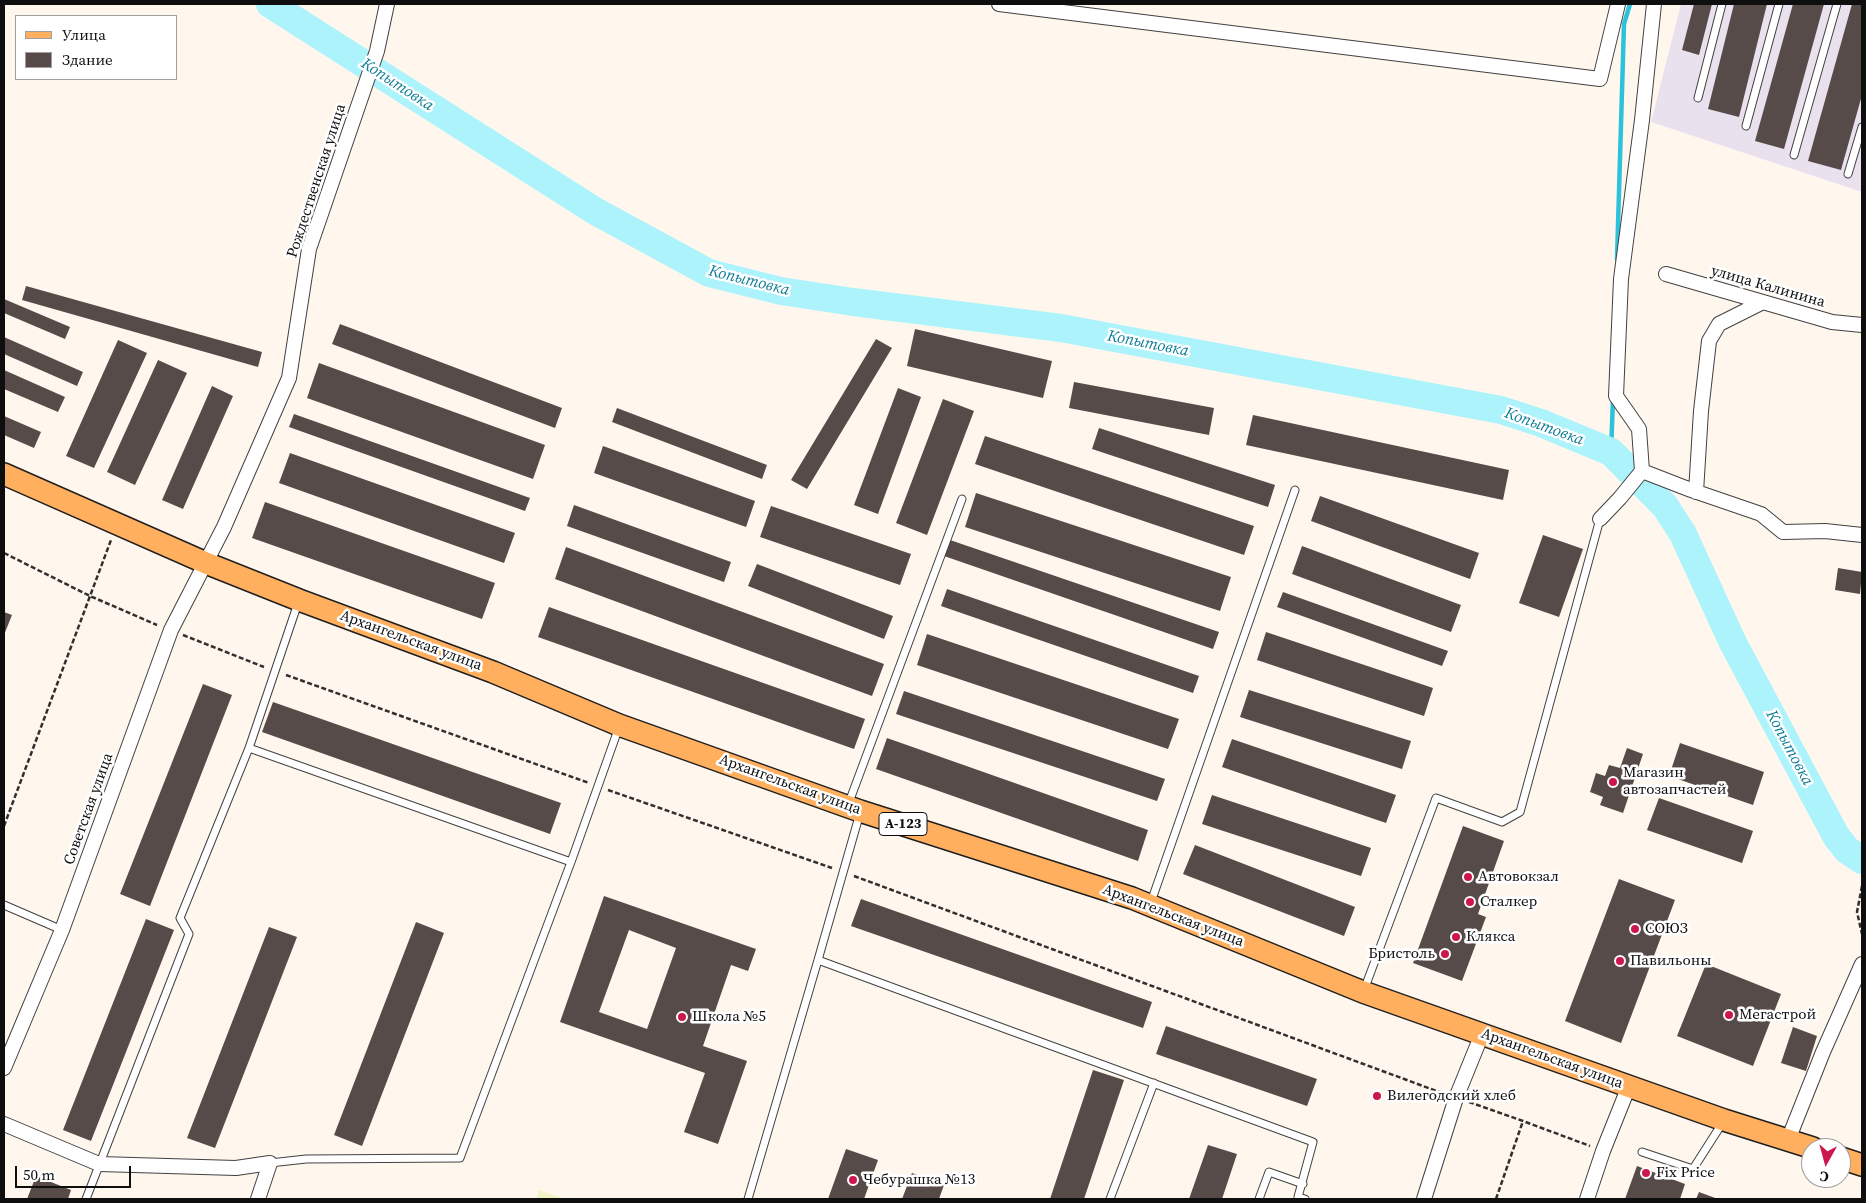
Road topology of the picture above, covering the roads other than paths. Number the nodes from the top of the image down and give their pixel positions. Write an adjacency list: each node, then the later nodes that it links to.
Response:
1 (387, 4): 23 (street, Рождественская улица)
2 (999, 4): 3 (street)
3 (1618, 4)
4 (1654, 4): 16 (street)
5 (1722, 4): 8 (lane)
6 (1779, 4): 9 (lane)
7 (1837, 4): 11 (lane)
8 (1698, 98)
9 (1746, 126)
10 (1862, 127): 12 (lane)
11 (1794, 155)
12 (1848, 174)
13 (1666, 274): 14 (street, улица Калинина)
14 (1763, 302): 15 (street, улица Калинина); 19 (street)
15 (1862, 325)
16 (1642, 471): 19 (street); 21 (street)
17 (4, 474): 23 (main road, Архангельская улица / А-123)
18 (1295, 490): 30 (lane)
19 (1693, 491): 22 (street)
20 (962, 499): 27 (lane)
21 (1600, 519): 34 (lane)
22 (1862, 535)
23 (206, 563): 24 (main road, Архангельская улица / А-123); 31 (street, Советская улица)
24 (299, 600): 25 (main road, Архангельская улица / А-123); 26 (lane)
25 (619, 725): 27 (main road, Архангельская улица / А-123); 28 (lane)
26 (249, 748): 28 (lane); 45 (lane)
27 (854, 808): 30 (main road, Архангельская улица / А-123); 32 (lane)
28 (572, 862): 44 (lane)
29 (4, 905): 31 (lane)
30 (1150, 905): 34 (main road, Архангельская улица / А-123)
31 (62, 930): 36 (street, Советская улица)
32 (818, 960): 37 (lane); 49 (lane)
33 (1862, 964): 41 (street)
34 (1363, 992): 35 (main road, Архангельская улица / А-123)
35 (1482, 1034): 38 (main road, Архангельская улица / А-123); 53 (street)
36 (4, 1068)
37 (1154, 1083): 46 (lane); 50 (lane)
38 (1629, 1086): 39 (main road, Архангельская улица / А-123); 54 (street)
39 (1724, 1120): 41 (main road, Архангельская улица / А-123); 43 (lane)
40 (4, 1124): 45 (street)
41 (1788, 1140): 42 (main road, Архангельская улица / А-123)
42 (1801, 1144)
43 (1642, 1152)
44 (270, 1163): 45 (street); 48 (street)
45 (99, 1164): 47 (lane)
46 (1303, 1184): 51 (lane); 52 (lane)
47 (86, 1199)
48 (258, 1199)
49 (748, 1199)
50 (1110, 1199)
51 (1259, 1199)
52 (1300, 1199)
53 (1424, 1199)
54 (1588, 1199)

